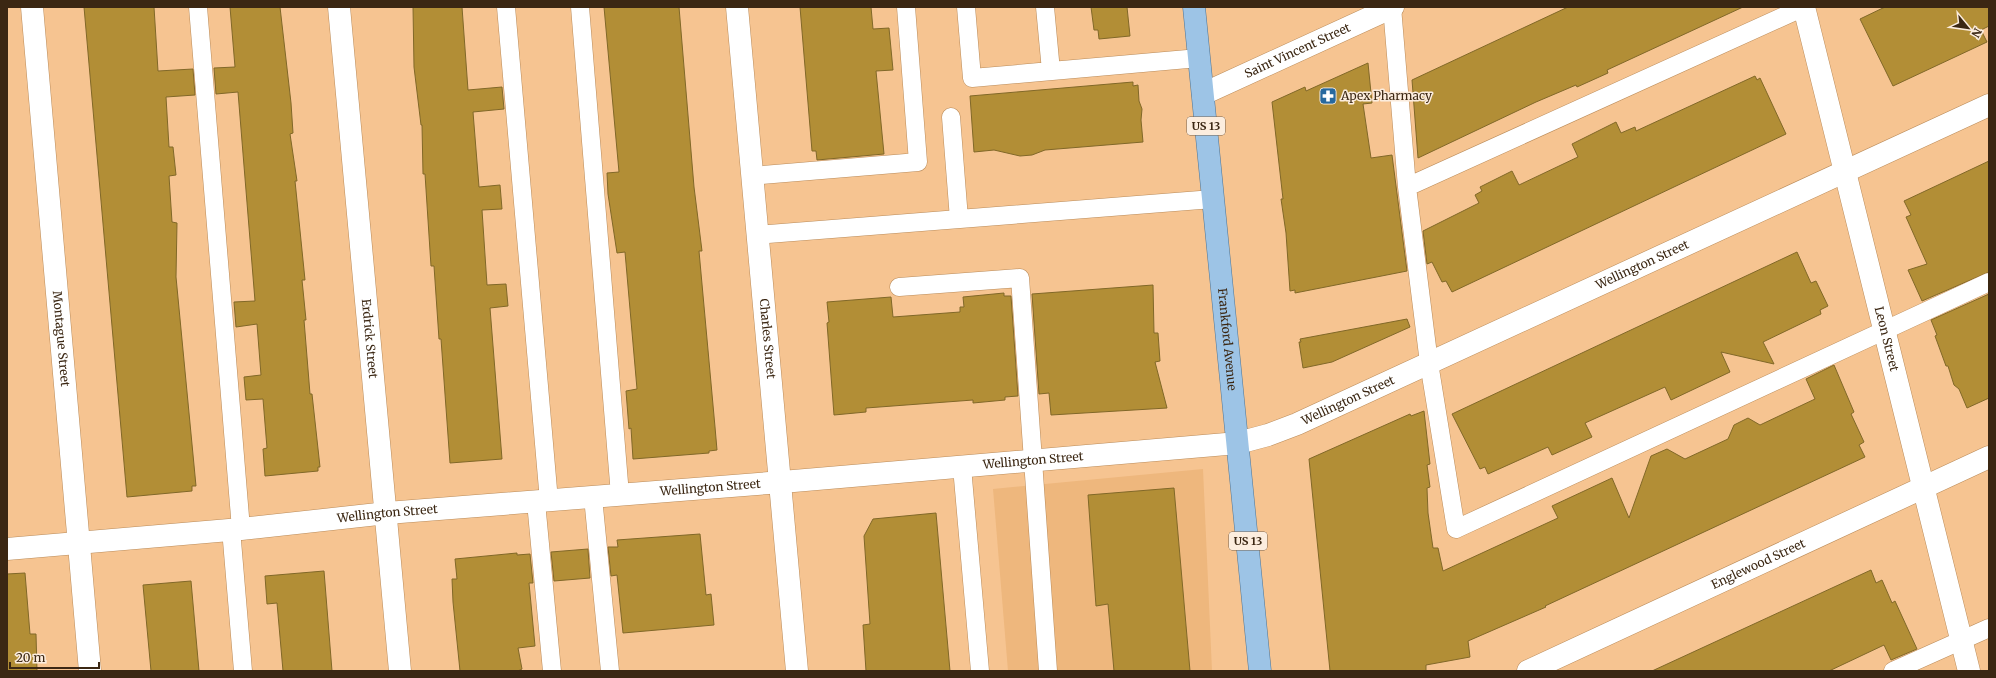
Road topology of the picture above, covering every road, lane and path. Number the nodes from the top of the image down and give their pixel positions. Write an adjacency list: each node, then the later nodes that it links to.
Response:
1 (32, 7): 39 (street, Montague Street)
2 (198, 7): 38 (lane)
3 (339, 7): 37 (street, Erdrick Street)
4 (506, 7): 36 (lane)
5 (580, 7): 34 (lane)
6 (737, 7): 19 (street, Charles Street)
7 (906, 7): 19 (lane)
8 (966, 7): 14 (lane)
9 (1045, 7): 14 (lane)
10 (1194, 7): 13 (main road, Frankford Avenue / US 13)
11 (1804, 7): 18 (street, Leon Street); 20 (lane)
12 (1385, 9): 15 (street, Saint Vincent Street); 20 (lane)
13 (1199, 58): 14 (lane); 15 (main road, Frankford Avenue / US 13)
14 (1050, 71)
15 (1203, 94): 21 (main road, Frankford Avenue / US 13)
16 (1989, 105): 18 (street, Wellington Street)
17 (951, 117): 22 (lane)
18 (1845, 172): 26 (street, Leon Street); 27 (street, Wellington Street)
19 (751, 176): 23 (street, Charles Street)
20 (1407, 187): 27 (lane)
21 (1213, 199): 22 (lane); 28 (main road, Frankford Avenue / US 13)
22 (959, 219): 23 (lane)
23 (756, 235): 32 (street, Charles Street)
24 (1989, 282): 26 (lane)
25 (899, 287): 30 (lane)
26 (1884, 331): 27 (lane); 33 (street, Leon Street)
27 (1429, 363): 28 (street, Wellington Street)
28 (1238, 443): 30 (street, Wellington Street); 51 (main road, Frankford Avenue / US 13)
29 (1989, 457): 33 (street, Englewood Street)
30 (1033, 460): 31 (street, Wellington Street); 50 (lane)
31 (962, 467): 32 (street, Wellington Street); 49 (lane)
32 (782, 482): 34 (street, Wellington Street); 48 (street, Charles Street)
33 (1923, 488): 42 (street, Leon Street); 52 (street, Englewood Street)
34 (620, 495): 35 (street, Wellington Street)
35 (593, 497): 36 (street, Wellington Street); 47 (lane)
36 (543, 501): 37 (street, Wellington Street); 46 (lane)
37 (387, 513): 38 (street, Wellington Street); 45 (street, Erdrick Street)
38 (236, 529): 39 (street, Wellington Street); 44 (lane)
39 (79, 543): 40 (street, Wellington Street); 43 (street, Montague Street)
40 (7, 549)
41 (1989, 628): 42 (lane)
42 (1961, 641): 53 (lane); 54 (street, Leon Street)
43 (90, 671)
44 (243, 671)
45 (400, 671)
46 (552, 671)
47 (610, 671)
48 (797, 671)
49 (980, 671)
50 (1048, 671)
51 (1260, 671)
52 (1528, 671)
53 (1893, 671)
54 (1968, 671)

